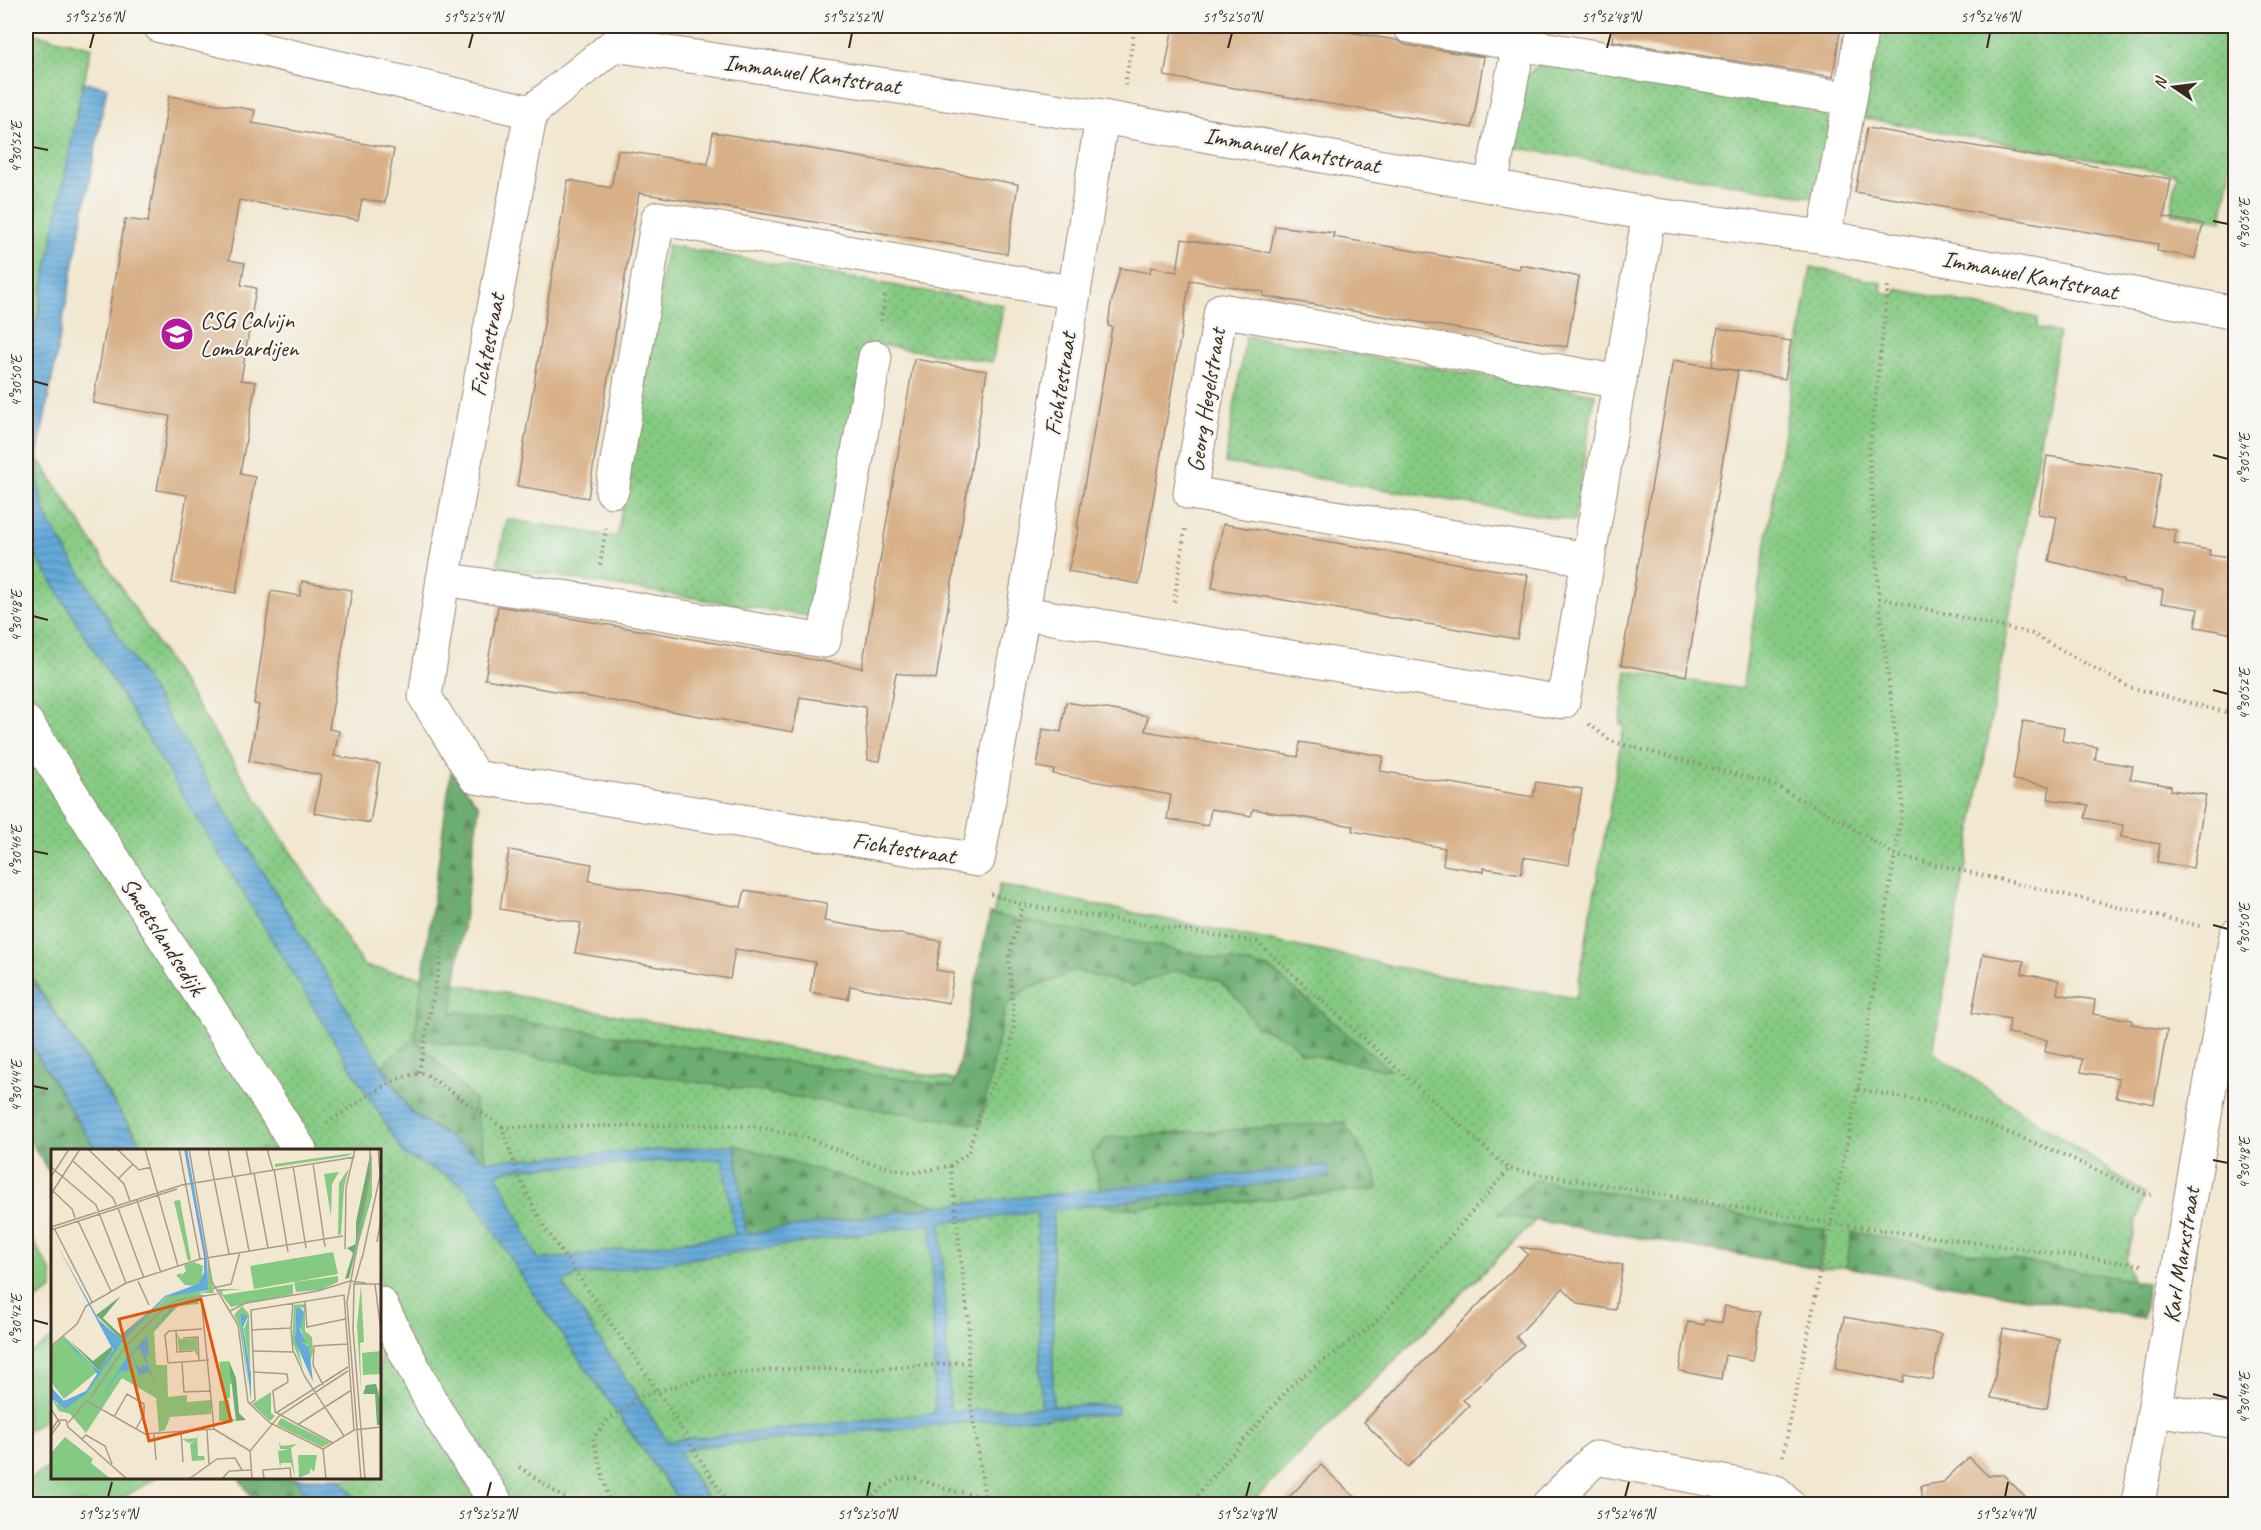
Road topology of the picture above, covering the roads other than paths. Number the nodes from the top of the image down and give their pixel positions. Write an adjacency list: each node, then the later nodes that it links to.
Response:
1 (160, 26): 6 (street)
2 (1409, 26): 4 (street)
3 (1862, 26): 5 (street)
4 (1519, 43): 5 (street); 8 (street)
5 (1850, 99): 10 (street)
6 (531, 112): 7 (street, Immanuel Kantstraat); 17 (street, Fichtestraat)
7 (1102, 117): 8 (street, Immanuel Kantstraat); 11 (street, Fichtestraat)
8 (1491, 184): 9 (street, Immanuel Kantstraat)
9 (1649, 214): 10 (street, Immanuel Kantstraat); 14 (street)
10 (1824, 237): 12 (street, Immanuel Kantstraat)
11 (1074, 293): 15 (street); 18 (street, Fichtestraat)
12 (2235, 313)
13 (875, 357): 17 (street)
14 (1620, 382): 16 (street); 16 (street, Georg Hegelstraat)
15 (612, 491)
16 (1588, 559): 18 (street)
17 (443, 579): 18 (street, Fichtestraat)
18 (1023, 613)
19 (26, 722): 21 (street, Smeetslandsedijk)
20 (2235, 935): 23 (street, Karl Marxstraat)
21 (299, 1149)
22 (381, 1305): 26 (street)
23 (2156, 1409): 24 (street); 28 (street, Karl Marxstraat)
24 (2235, 1422)
25 (1782, 1498): 27 (street)
26 (497, 1504)
27 (1549, 1504)
28 (2138, 1504)

